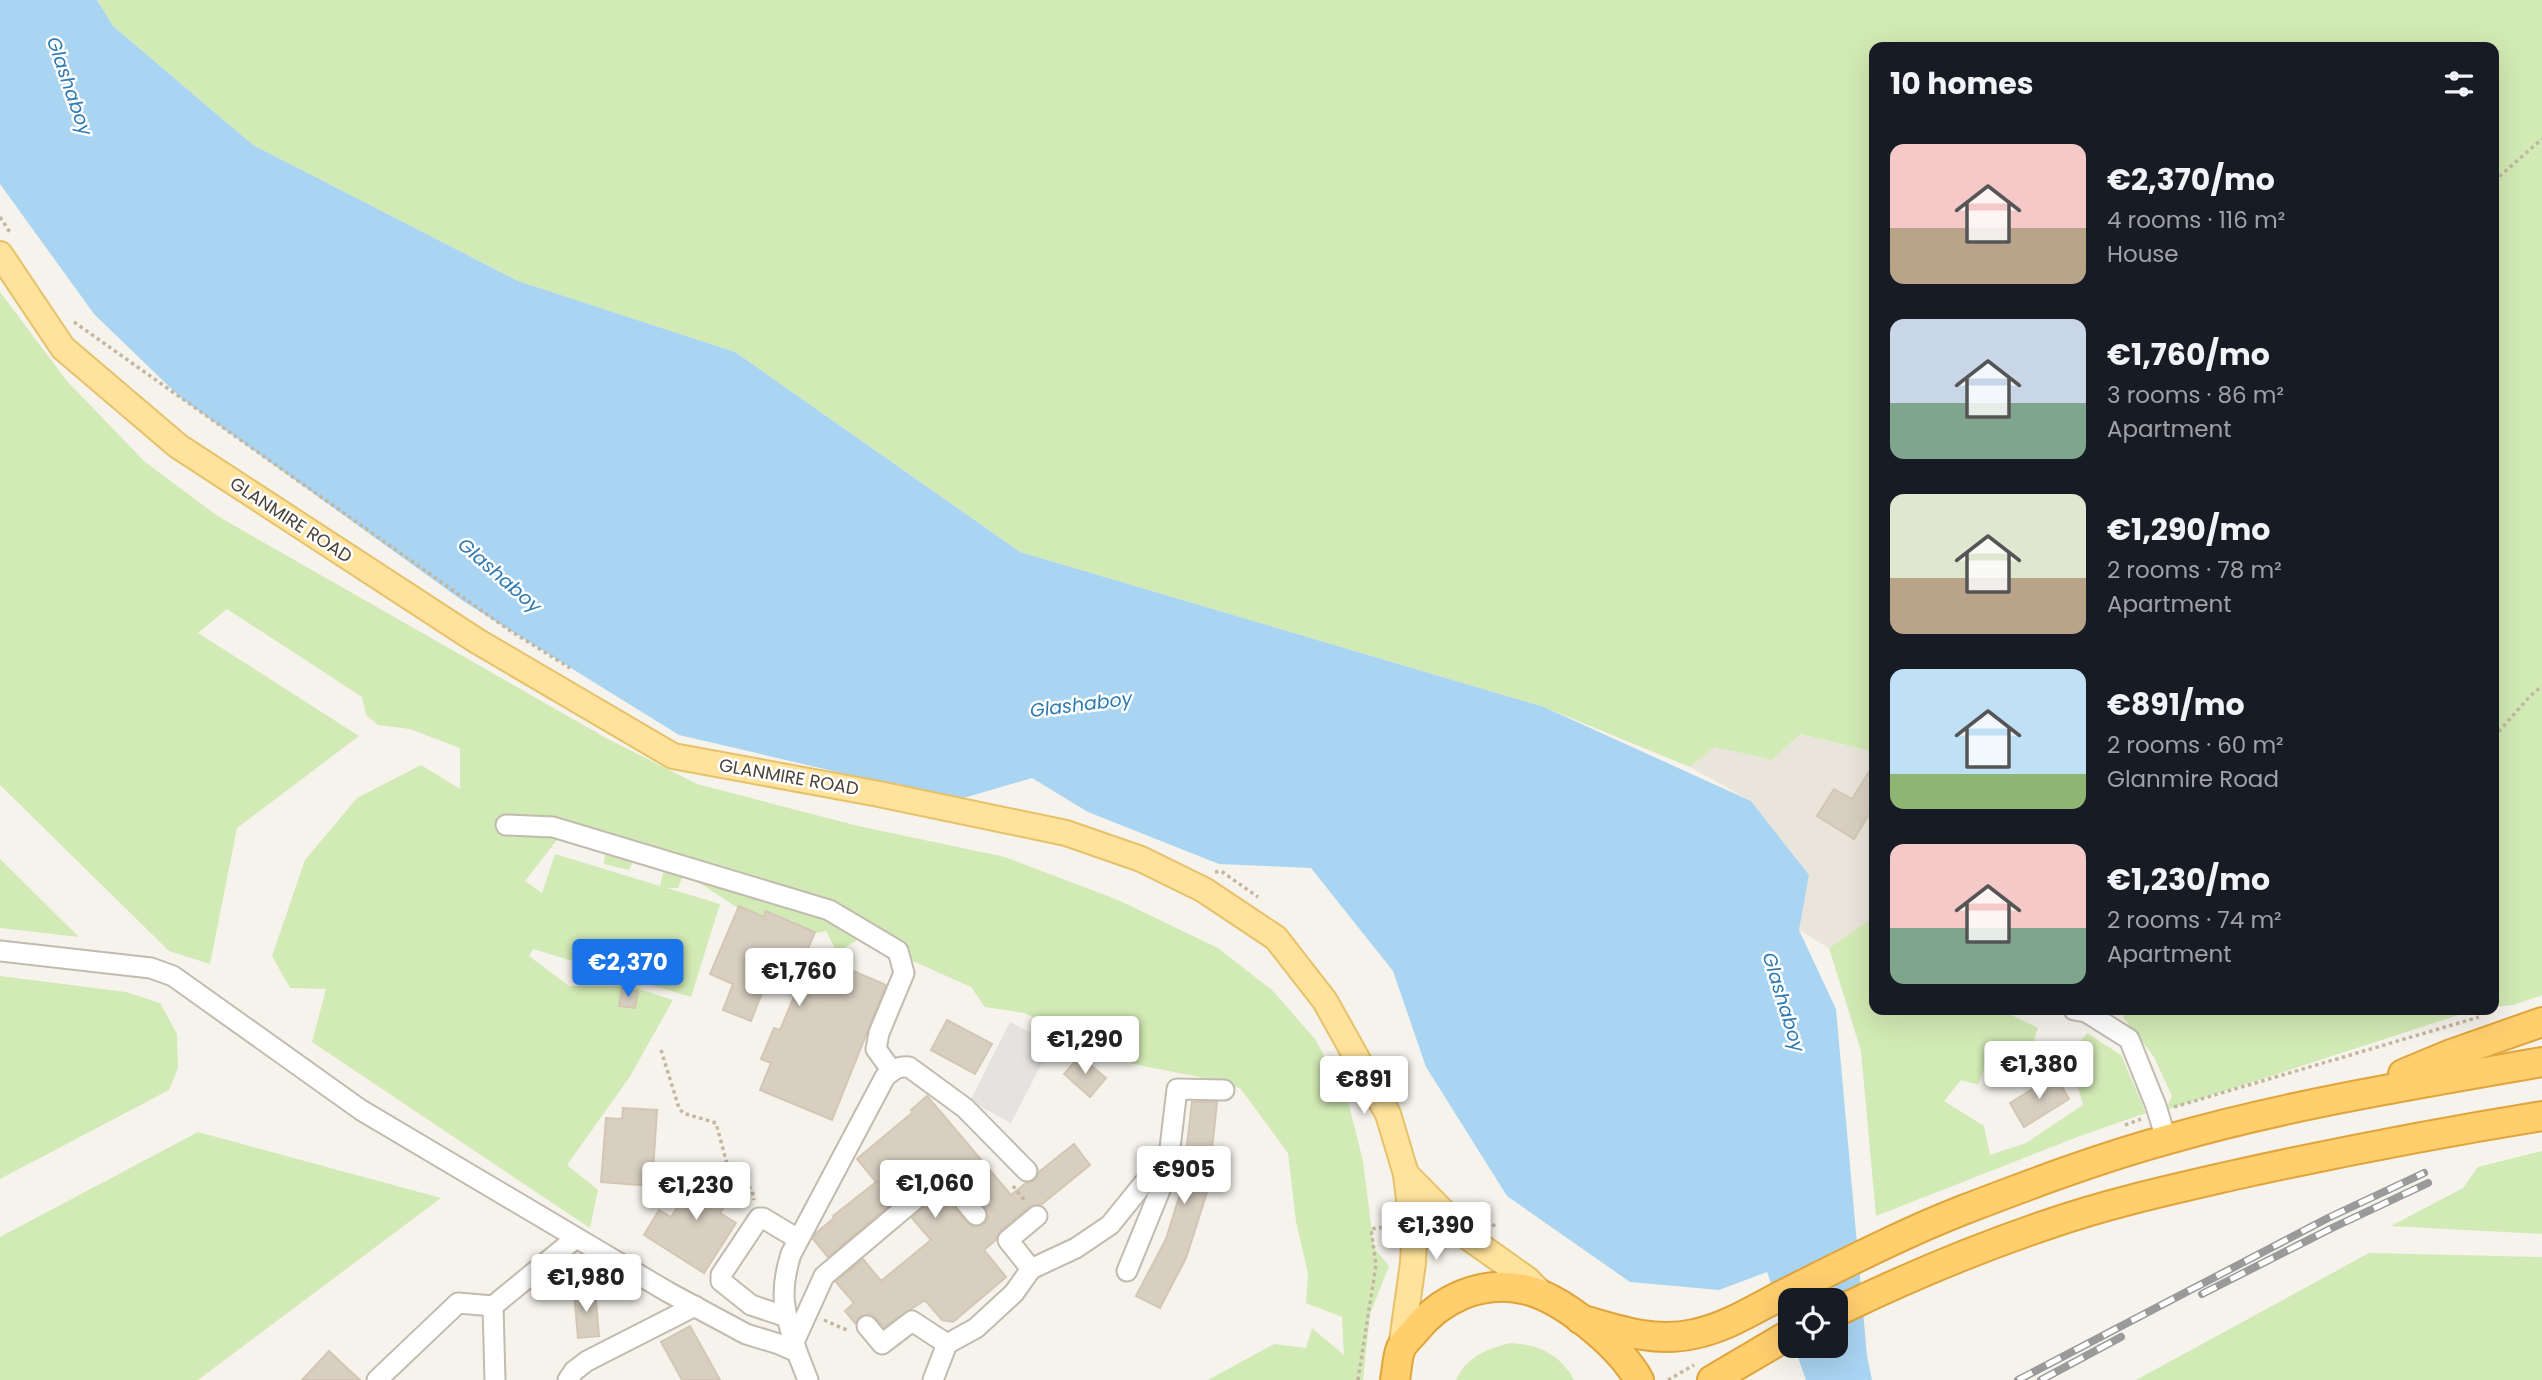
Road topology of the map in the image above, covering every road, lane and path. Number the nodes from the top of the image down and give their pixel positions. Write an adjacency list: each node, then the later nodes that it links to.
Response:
1 (2542, 139): 2 (path)
2 (2499, 177)
3 (0, 217): 4 (path)
4 (7, 246): 22 (main road, GLANMIRE ROAD)
5 (64, 315): 6 (path)
6 (580, 674)
7 (2542, 686): 8 (path)
8 (2499, 731)
9 (506, 825): 15 (lane)
10 (0, 951): 29 (lane)
11 (2091, 1015): 19 (lane)
12 (2542, 1022): 17 (highway)
13 (661, 1050): 26 (path)
14 (2542, 1062): 17 (highway)
15 (892, 1071): 20 (lane); 30 (lane)
16 (1224, 1090): 21 (lane)
17 (2355, 1094): 19 (highway)
18 (2542, 1116): 36 (highway)
19 (2166, 1139): 38 (highway)
20 (1027, 1171): 24 (path)
21 (1167, 1173): 31 (lane); 32 (lane)
22 (1406, 1174): 33 (main road); 43 (main road, GLANMIRE ROAD)
23 (976, 1215): 37 (lane)
24 (1037, 1216): 31 (lane)
25 (1483, 1217): 28 (path)
26 (759, 1218): 30 (lane); 37 (lane)
27 (1401, 1225): 49 (path)
28 (1496, 1228)
29 (576, 1238): 34 (lane); 35 (lane)
30 (798, 1239): 37 (lane)
31 (1031, 1269): 41 (lane)
32 (1127, 1271)
33 (1548, 1300): 38 (highway); 43 (highway)
34 (493, 1306): 44 (lane); 45 (lane)
35 (695, 1306): 42 (lane); 46 (lane)
36 (1848, 1306)
37 (797, 1315): 39 (path); 42 (lane)
38 (1580, 1319): 51 (highway)
39 (867, 1326): 41 (lane)
40 (1778, 1341): 52 (highway)
41 (947, 1344): 48 (lane)
42 (796, 1347): 47 (lane)
43 (1401, 1348): 50 (highway)
44 (377, 1380)
45 (495, 1380)
46 (568, 1380)
47 (808, 1380)
48 (933, 1380)
49 (1358, 1380)
50 (1395, 1380)
51 (1639, 1380)
52 (1712, 1380)

